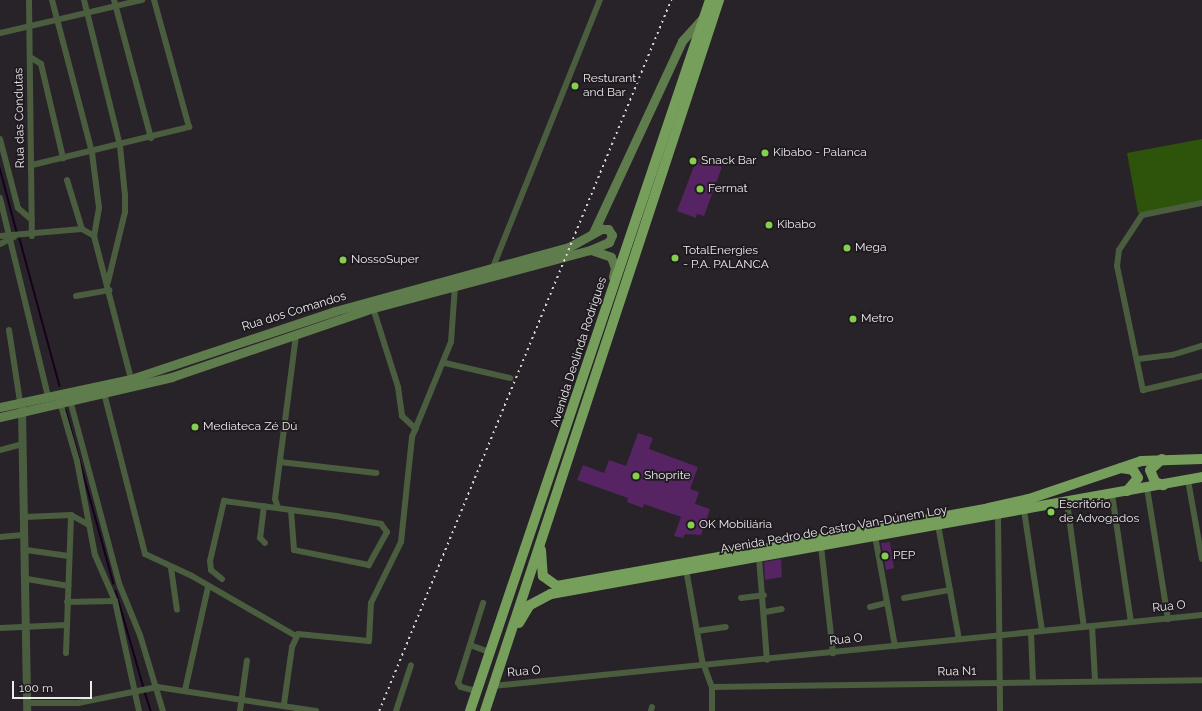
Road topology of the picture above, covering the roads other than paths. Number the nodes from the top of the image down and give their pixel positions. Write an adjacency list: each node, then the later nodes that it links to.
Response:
1 (29, 0): 14 (street, Rua das Condutas)
2 (52, 0): 13 (street)
3 (84, 0): 11 (street)
4 (114, 0): 10 (street)
5 (142, 0): 10 (street)
6 (154, 0): 17 (street)
7 (600, 0): 36 (street)
8 (710, 0): 12 (highway, Avenida Deolinda Rodrigues)
9 (720, 0): 83 (highway, Avenida Deolinda Rodrigues)
10 (116, 7): 11 (street); 17 (street)
11 (88, 14): 13 (street); 19 (street)
12 (703, 18): 29 (main road); 42 (highway, Avenida Deolinda Rodrigues)
13 (58, 22): 14 (street); 21 (street)
14 (29, 29): 15 (street); 16 (street, Rua das Condutas)
15 (0, 33)
16 (30, 57): 22 (street); 23 (street, Rua das Condutas)
17 (151, 138): 19 (street)
18 (0, 139): 20 (street)
19 (120, 146): 21 (street); 37 (street)
20 (1, 152): 27 (street)
21 (92, 153): 22 (street); 32 (street)
22 (63, 158): 23 (street)
23 (32, 164): 27 (street, Rua das Condutas)
24 (67, 180): 28 (street)
25 (0, 198): 33 (street)
26 (1202, 203): 46 (street)
27 (32, 220): 31 (street, Rua das Condutas)
28 (82, 229): 31 (street); 32 (street)
29 (593, 233): 35 (main road, Rua dos Comandos); 36 (main road, Rua dos Comandos)
30 (0, 236): 33 (street)
31 (32, 236): 33 (street)
32 (94, 236): 37 (street)
33 (12, 237): 34 (street); 52 (street)
34 (0, 244)
35 (590, 250): 38 (main road, Rua dos Comandos); 42 (main road)
36 (493, 267): 50 (main road, Rua dos Comandos)
37 (108, 282): 39 (street)
38 (455, 286): 41 (main road, Rua dos Comandos); 47 (street)
39 (110, 290): 40 (street); 50 (street)
40 (76, 296)
41 (373, 308): 44 (main road, Rua dos Comandos); 58 (street)
42 (606, 308): 129 (highway, Avenida Deolinda Rodrigues)
43 (9, 330): 55 (street)
44 (296, 334): 51 (main road, Rua dos Comandos); 63 (street)
45 (1202, 346): 46 (street)
46 (1138, 359): 48 (street)
47 (445, 363): 49 (street); 58 (street)
48 (1202, 376)
49 (510, 378)
50 (131, 379): 52 (main road, Rua dos Comandos)
51 (104, 393): 53 (main road, Rua dos Comandos); 93 (street)
52 (48, 396): 55 (main road, Rua dos Comandos)
53 (70, 400): 54 (main road, Rua dos Comandos); 98 (street)
54 (60, 402): 55 (main road, Rua dos Comandos); 82 (street)
55 (21, 406): 56 (main road, Rua dos Comandos); 57 (main road, Rua dos Comandos); 59 (street)
56 (0, 407)
57 (0, 417)
58 (416, 429): 125 (street)
59 (23, 444): 60 (street); 80 (street)
60 (0, 450)
61 (1164, 458): 62 (highway, Avenida Pedro de Castro Van-Dúnem Loy); 64 (highway, Avenida Pedro de Castro Van-Dúnem Loy); 68 (highway)
62 (1202, 459)
63 (280, 462): 65 (street); 72 (street)
64 (1121, 468): 70 (highway); 83 (highway, Avenida Pedro de Castro Van-Dúnem Loy)
65 (376, 474)
66 (1202, 477): 67 (highway, Avenida Pedro de Castro Van-Dúnem Loy)
67 (1188, 480): 68 (highway, Avenida Pedro de Castro Van-Dúnem Loy); 92 (street)
68 (1163, 485): 69 (highway, Avenida Pedro de Castro Van-Dúnem Loy)
69 (1146, 488): 70 (highway, Avenida Pedro de Castro Van-Dúnem Loy); 113 (street)
70 (1128, 491): 71 (highway, Avenida Pedro de Castro Van-Dúnem Loy)
71 (1112, 494): 73 (highway, Avenida Pedro de Castro Van-Dúnem Loy); 114 (street)
72 (275, 499): 74 (street); 75 (street)
73 (1068, 502): 77 (highway, Avenida Pedro de Castro Van-Dúnem Loy); 118 (street)
74 (267, 507): 75 (street); 87 (street); 96 (street)
75 (278, 508): 76 (street)
76 (290, 510): 76 (street)
77 (1024, 510): 78 (highway, Avenida Pedro de Castro Van-Dúnem Loy); 122 (street)
78 (998, 514): 81 (highway, Avenida Pedro de Castro Van-Dúnem Loy); 124 (street)
79 (71, 515): 80 (street); 82 (street); 90 (street)
80 (25, 517): 84 (street)
81 (938, 525): 85 (highway, Avenida Pedro de Castro Van-Dúnem Loy); 100 (street)
82 (91, 530): 98 (street)
83 (543, 533): 132 (highway, Avenida Deolinda Rodrigues)
84 (26, 535): 86 (street); 89 (street)
85 (875, 536): 88 (highway, Avenida Pedro de Castro Van-Dúnem Loy); 107 (street)
86 (0, 537)
87 (265, 543)
88 (821, 546): 91 (highway, Avenida Pedro de Castro Van-Dúnem Loy); 130 (street)
89 (26, 550): 90 (street); 95 (street)
90 (69, 556): 97 (street)
91 (759, 557): 94 (highway, Avenida Pedro de Castro Van-Dúnem Loy); 101 (street)
92 (1202, 558)
93 (171, 568): 99 (street); 110 (street)
94 (686, 569): 121 (street); 132 (highway, Avenida Pedro de Castro Van-Dúnem Loy)
95 (27, 579): 97 (street); 120 (street)
96 (222, 579)
97 (68, 586): 105 (street)
98 (115, 587): 104 (street); 142 (street)
99 (208, 587): 125 (street); 144 (street)
100 (950, 590): 103 (street); 126 (street)
101 (764, 595): 102 (street); 111 (street)
102 (741, 598)
103 (904, 598)
104 (115, 601): 105 (street); 145 (street)
105 (67, 602): 115 (street)
106 (482, 603): 127 (street)
107 (886, 603): 108 (street); 128 (street)
108 (870, 607)
109 (782, 609): 111 (street)
110 (178, 610)
111 (765, 612): 134 (street)
112 (1202, 615): 113 (street, Rua O)
113 (1168, 619): 114 (street, Rua O)
114 (1130, 622): 116 (street, Rua O)
115 (66, 625): 120 (street); 131 (street)
116 (1092, 626): 118 (street, Rua O); 137 (street)
117 (726, 627): 121 (street)
118 (1084, 627): 122 (street, Rua O)
119 (0, 628): 120 (street)
120 (27, 628): 149 (street)
121 (697, 631): 136 (street)
122 (1042, 631): 123 (street, Rua O)
123 (1032, 633): 124 (street, Rua O); 139 (street)
124 (1000, 635): 126 (street, Rua O); 140 (street)
125 (296, 636): 148 (street)
126 (959, 639): 128 (street, Rua O)
127 (470, 645): 129 (street); 146 (street)
128 (895, 646): 130 (street, Rua O)
129 (489, 652): 146 (highway, Avenida Deolinda Rodrigues)
130 (832, 653): 134 (street, Rua O)
131 (66, 654)
132 (504, 655): 141 (highway, Avenida Deolinda Rodrigues)
133 (247, 660): 147 (street)
134 (767, 660): 136 (street, Rua O)
135 (411, 665): 154 (street)
136 (705, 666): 141 (street, Rua O); 143 (street)
137 (1095, 680): 138 (street, Rua N1); 139 (street, Rua N1)
138 (1202, 680)
139 (1033, 681): 140 (street, Rua N1)
140 (1000, 683): 143 (street, Rua N1); 158 (street)
141 (493, 686): 156 (highway, Avenida Deolinda Rodrigues)
142 (157, 687): 144 (street); 145 (street); 151 (street)
143 (712, 687): 157 (street)
144 (185, 690): 147 (street)
145 (139, 691): 149 (street); 150 (street)
146 (476, 691): 155 (highway, Avenida Deolinda Rodrigues)
147 (243, 699): 148 (street); 152 (street)
148 (284, 704): 153 (street)
149 (27, 707)
150 (139, 711)
151 (163, 711)
152 (240, 711)
153 (316, 711)
154 (396, 711)
155 (470, 711)
156 (485, 711)
157 (712, 711)
158 (1000, 711)

